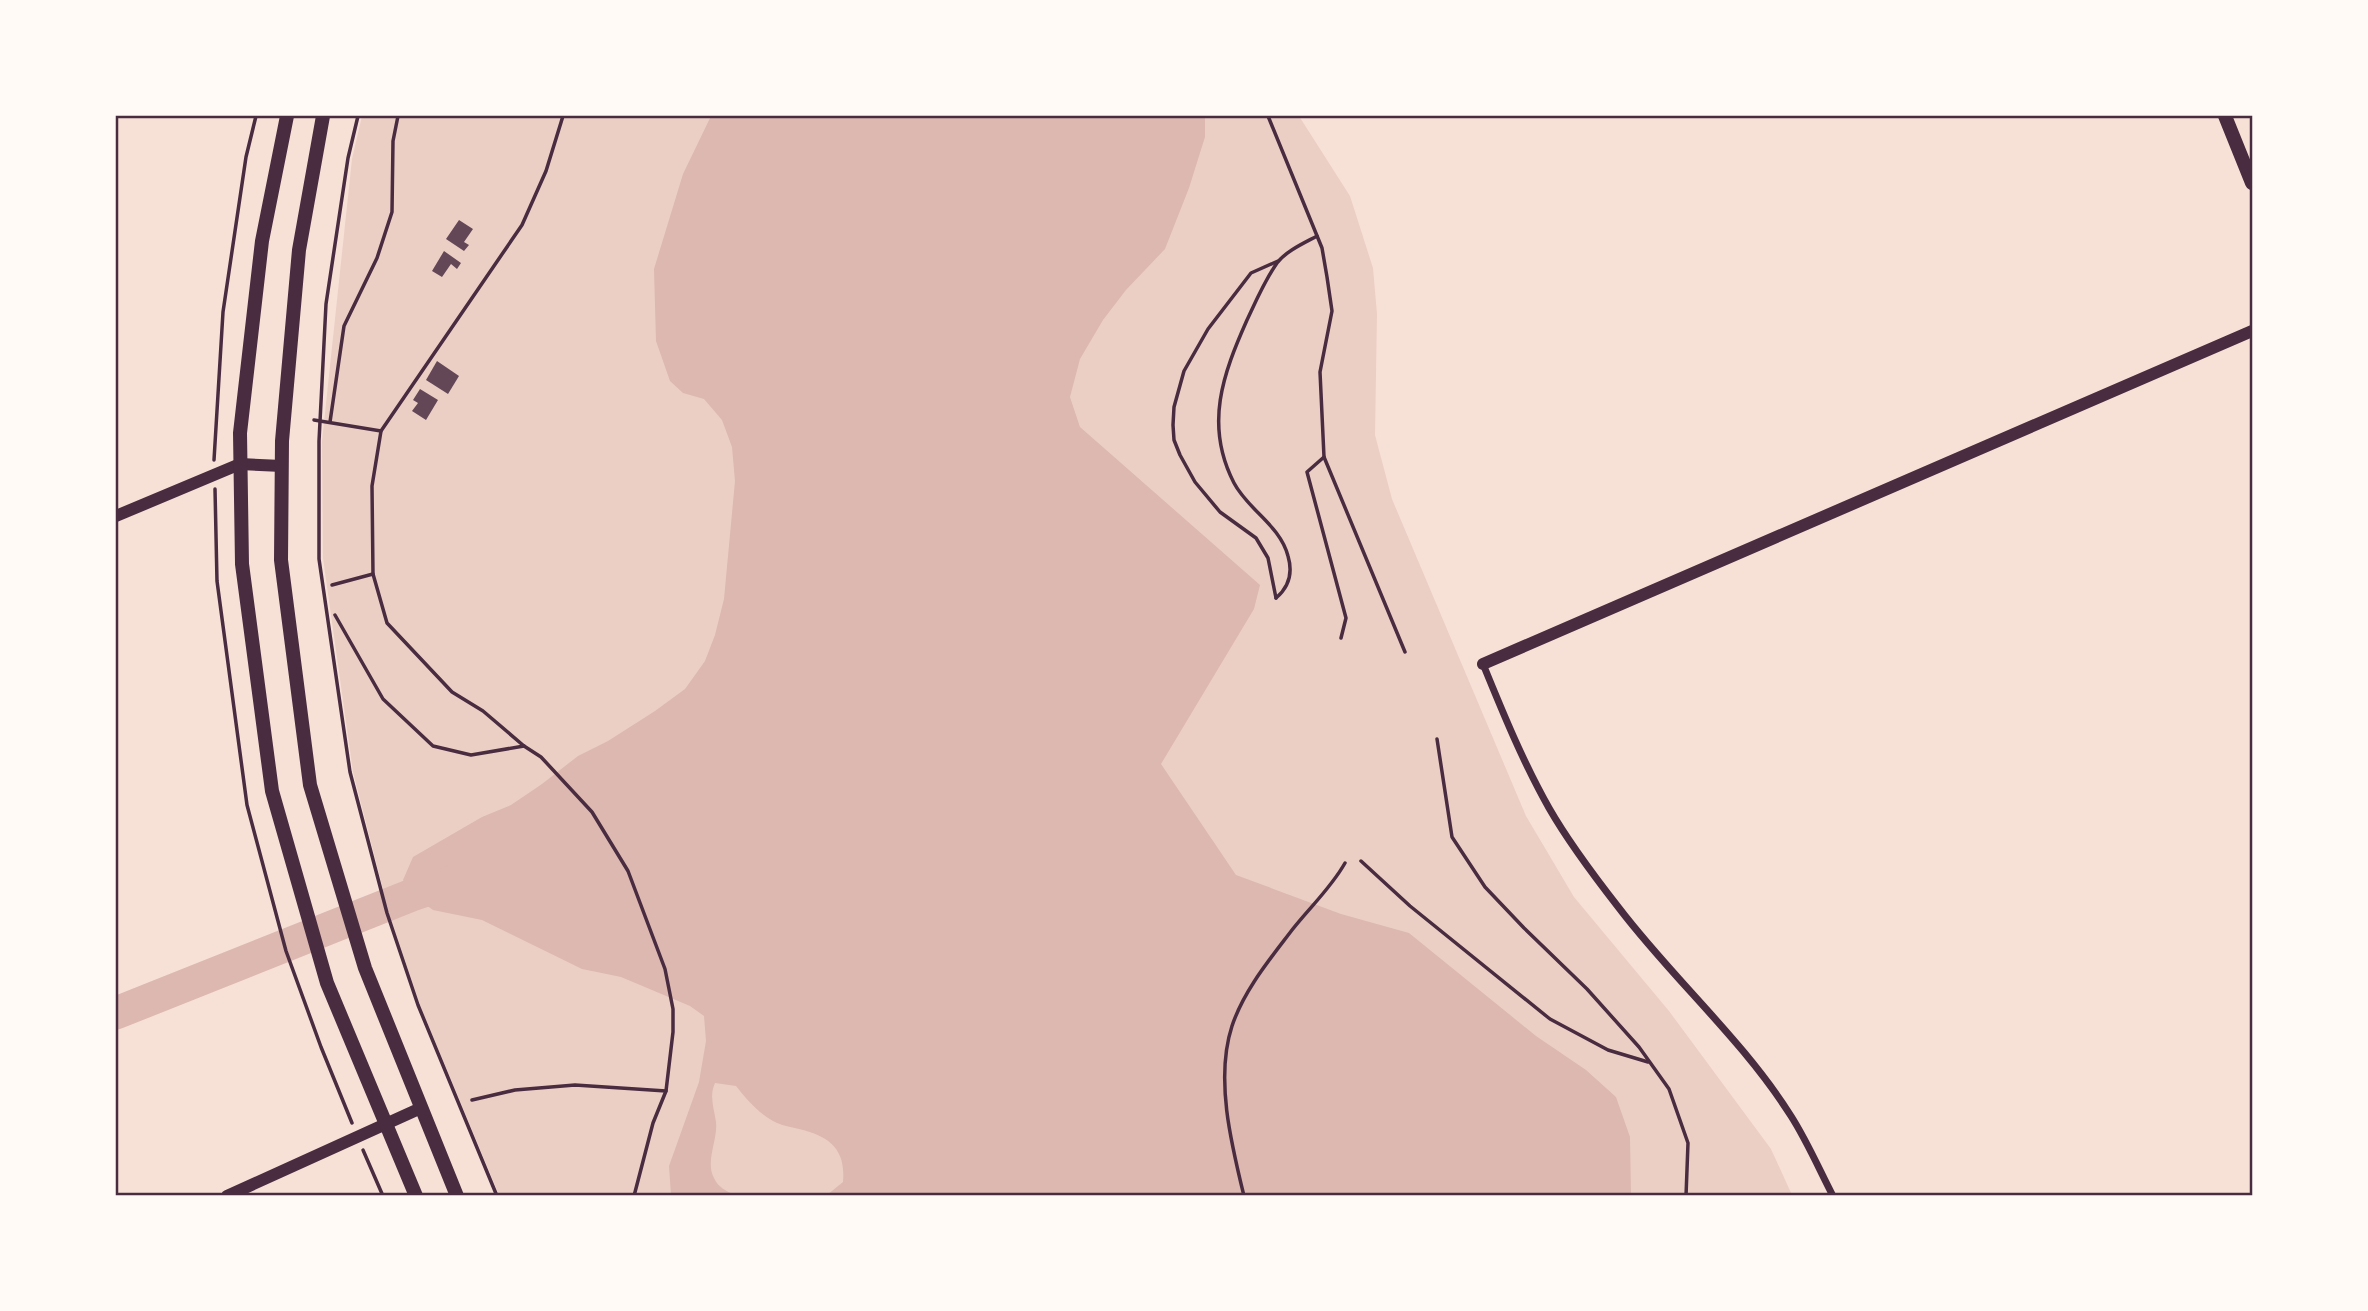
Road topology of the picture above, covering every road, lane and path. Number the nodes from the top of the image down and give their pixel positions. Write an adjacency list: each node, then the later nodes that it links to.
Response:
1 (286, 116): 16 (main road)
2 (323, 116): 17 (main road)
3 (358, 116): 37 (path)
4 (398, 116): 13 (path)
5 (563, 116): 14 (path)
6 (1268, 116): 9 (path)
7 (2225, 116): 8 (main road)
8 (2252, 183)
9 (1317, 236): 10 (path); 15 (path)
10 (1278, 261): 10 (path)
11 (2252, 331): 24 (street)
12 (314, 420): 13 (path)
13 (330, 422): 14 (path)
14 (381, 431): 19 (path)
15 (1324, 457): 22 (path); 23 (path)
16 (240, 464): 17 (street); 18 (street); 33 (main road)
17 (282, 466): 32 (main road)
18 (116, 516)
19 (373, 574): 20 (path); 26 (path)
20 (332, 585)
21 (335, 615): 26 (path)
22 (1341, 638)
23 (1405, 652)
24 (1483, 664): 41 (street)
25 (1437, 739): 29 (path)
26 (524, 746): 30 (path)
27 (1362, 861): 29 (path)
28 (1345, 863): 39 (path)
29 (1650, 1063): 40 (path)
30 (666, 1091): 31 (path); 38 (path)
31 (472, 1100)
32 (421, 1108): 33 (street); 36 (main road)
33 (387, 1125): 34 (street); 35 (main road)
34 (227, 1195)
35 (416, 1195)
36 (457, 1195)
37 (497, 1195)
38 (634, 1195)
39 (1244, 1195)
40 (1686, 1195)
41 (1833, 1195)

